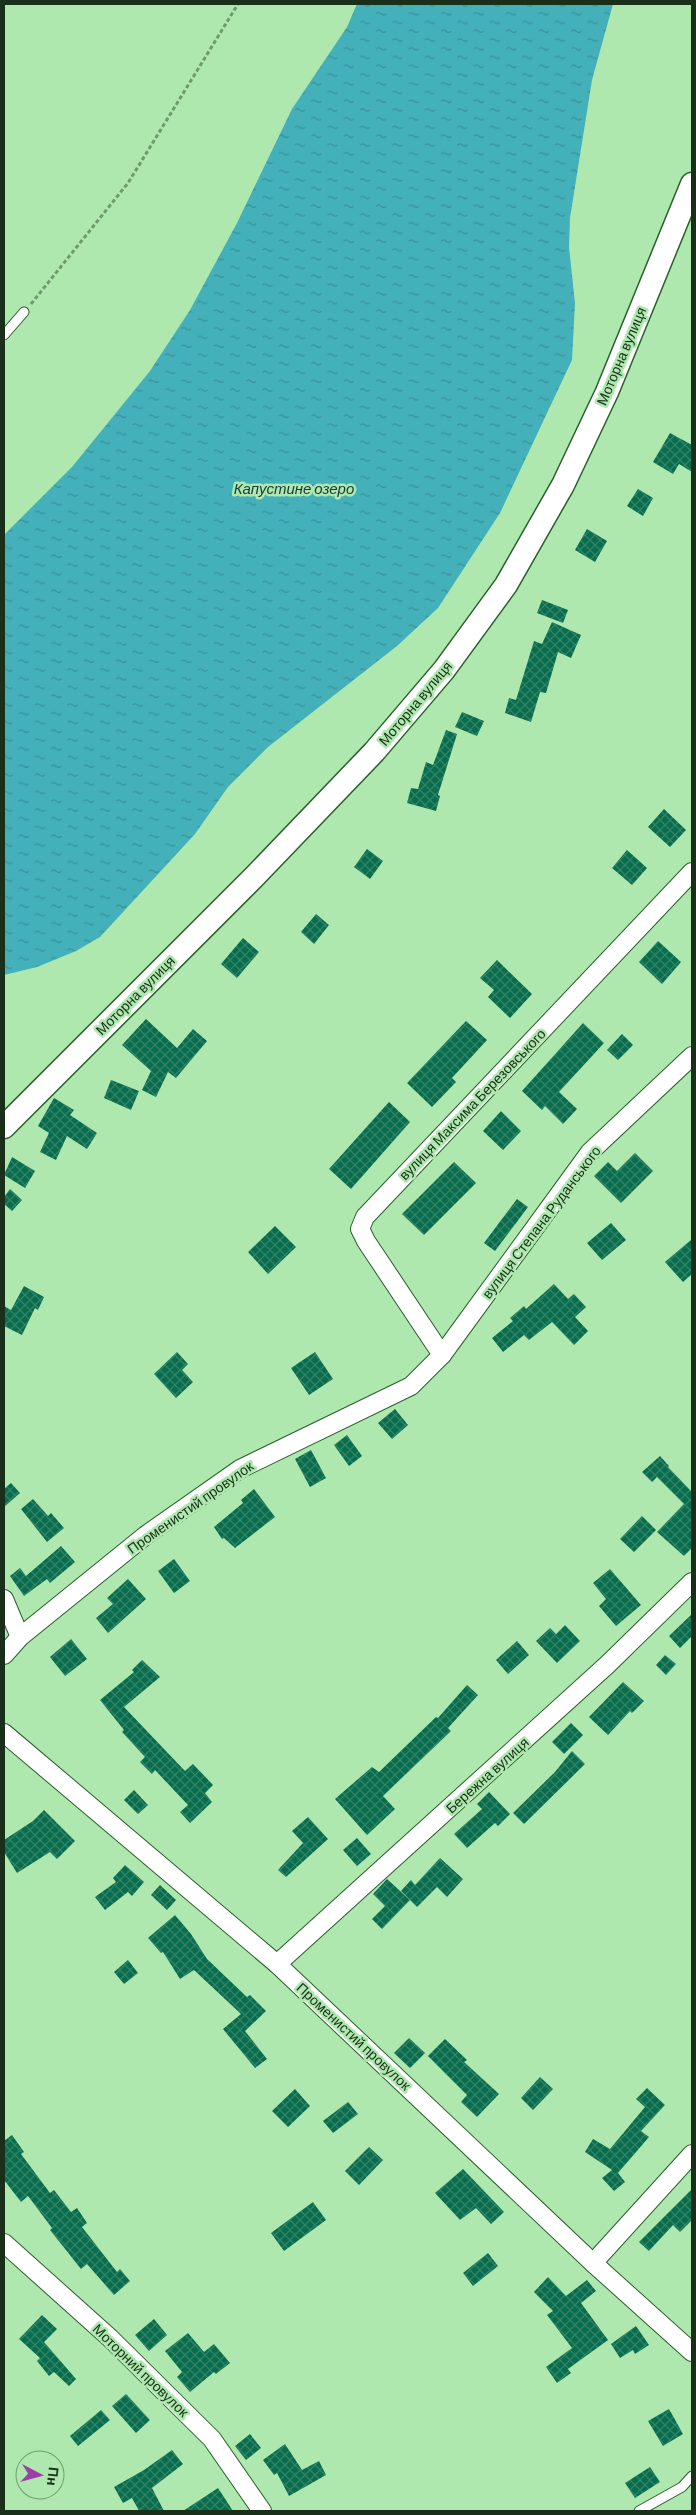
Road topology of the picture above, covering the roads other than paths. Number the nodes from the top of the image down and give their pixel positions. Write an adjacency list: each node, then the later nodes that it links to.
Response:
1 (692, 184): 6 (street, Моторна вулиця)
2 (24, 312): 3 (lane)
3 (4, 335)
4 (692, 872): 7 (street, вулиця Максима Березовського)
5 (692, 1056): 7 (street, вулиця Степана Руданського)
6 (4, 1127)
7 (442, 1355): 10 (street, Променистий провулок)
8 (692, 1582): 13 (street, Бережна вулиця)
9 (4, 1599): 10 (street)
10 (20, 1637): 11 (street, Променистий провулок)
11 (4, 1654)
12 (4, 1734): 13 (street, Променистий провулок)
13 (278, 1964): 16 (street, Променистий провулок)
14 (692, 2154): 16 (street)
15 (4, 2243): 19 (street, Моторний провулок)
16 (593, 2263): 17 (street, Променистий провулок)
17 (692, 2352)
18 (692, 2476): 20 (lane)
19 (262, 2511)
20 (639, 2511)

